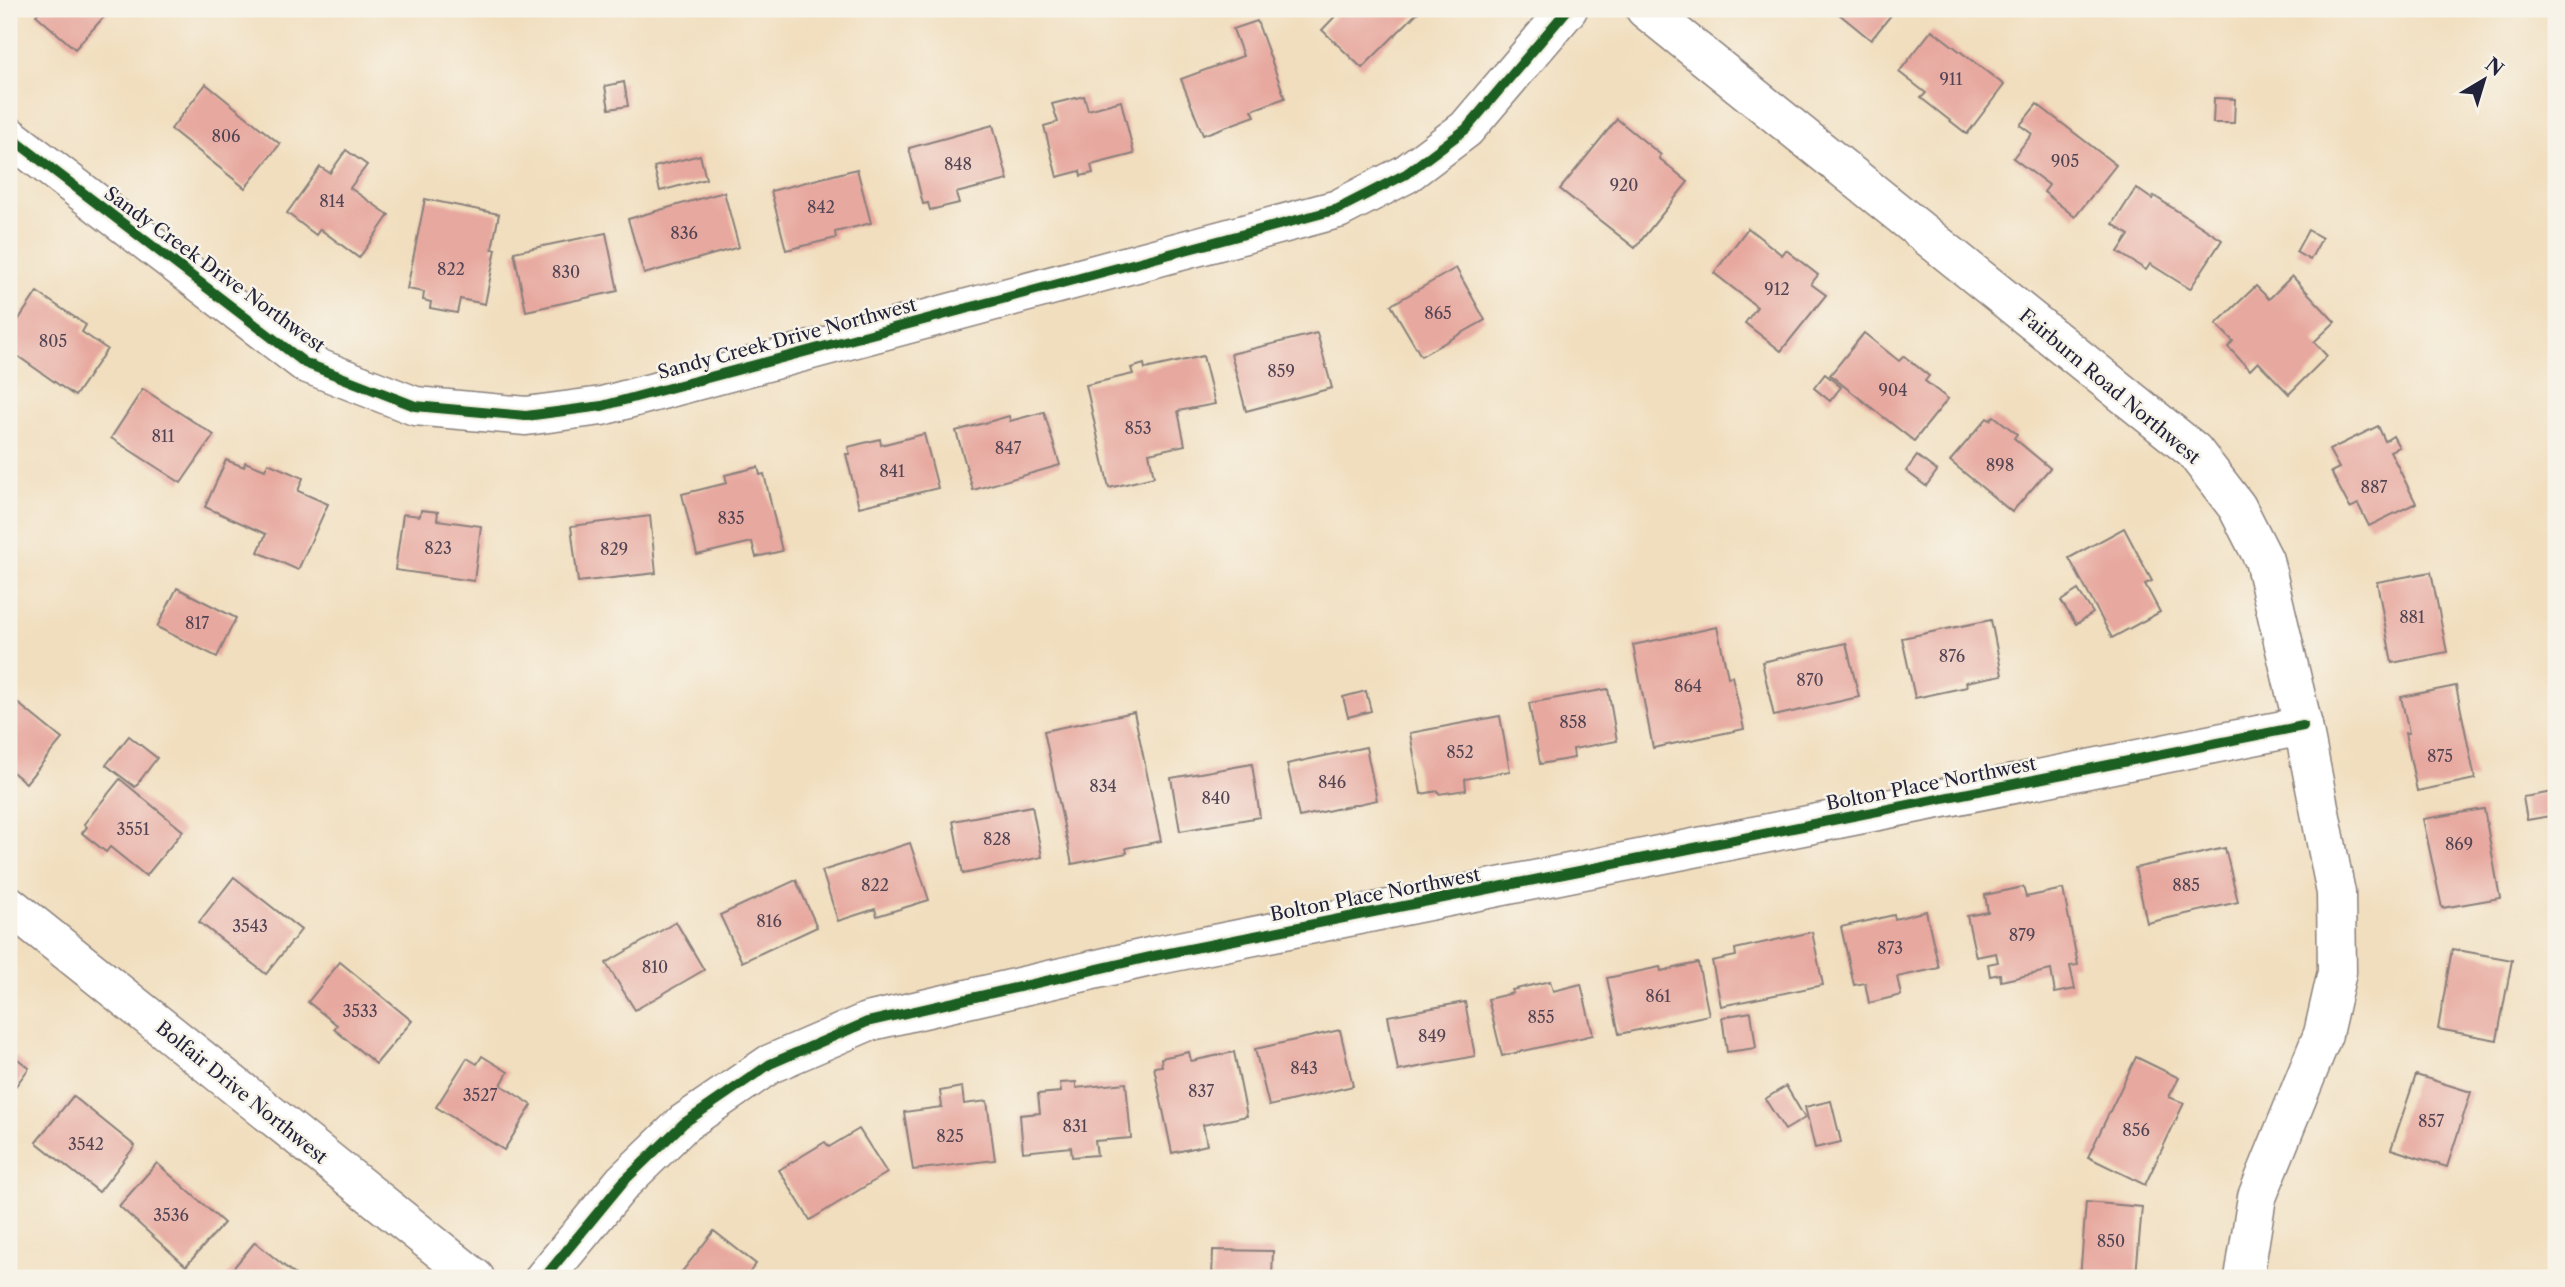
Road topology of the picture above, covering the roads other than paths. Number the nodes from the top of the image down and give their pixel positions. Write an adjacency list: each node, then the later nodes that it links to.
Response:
1 (1568, 9): 3 (street, Sandy Creek Drive Northwest)
2 (1645, 9): 4 (street, Fairburn Road Northwest)
3 (9, 136)
4 (2303, 726): 7 (street, Bolton Place Northwest); 8 (street, Fairburn Road Northwest)
5 (9, 905): 6 (street, Bolfair Drive Northwest)
6 (475, 1278)
7 (544, 1278)
8 (2244, 1278)

